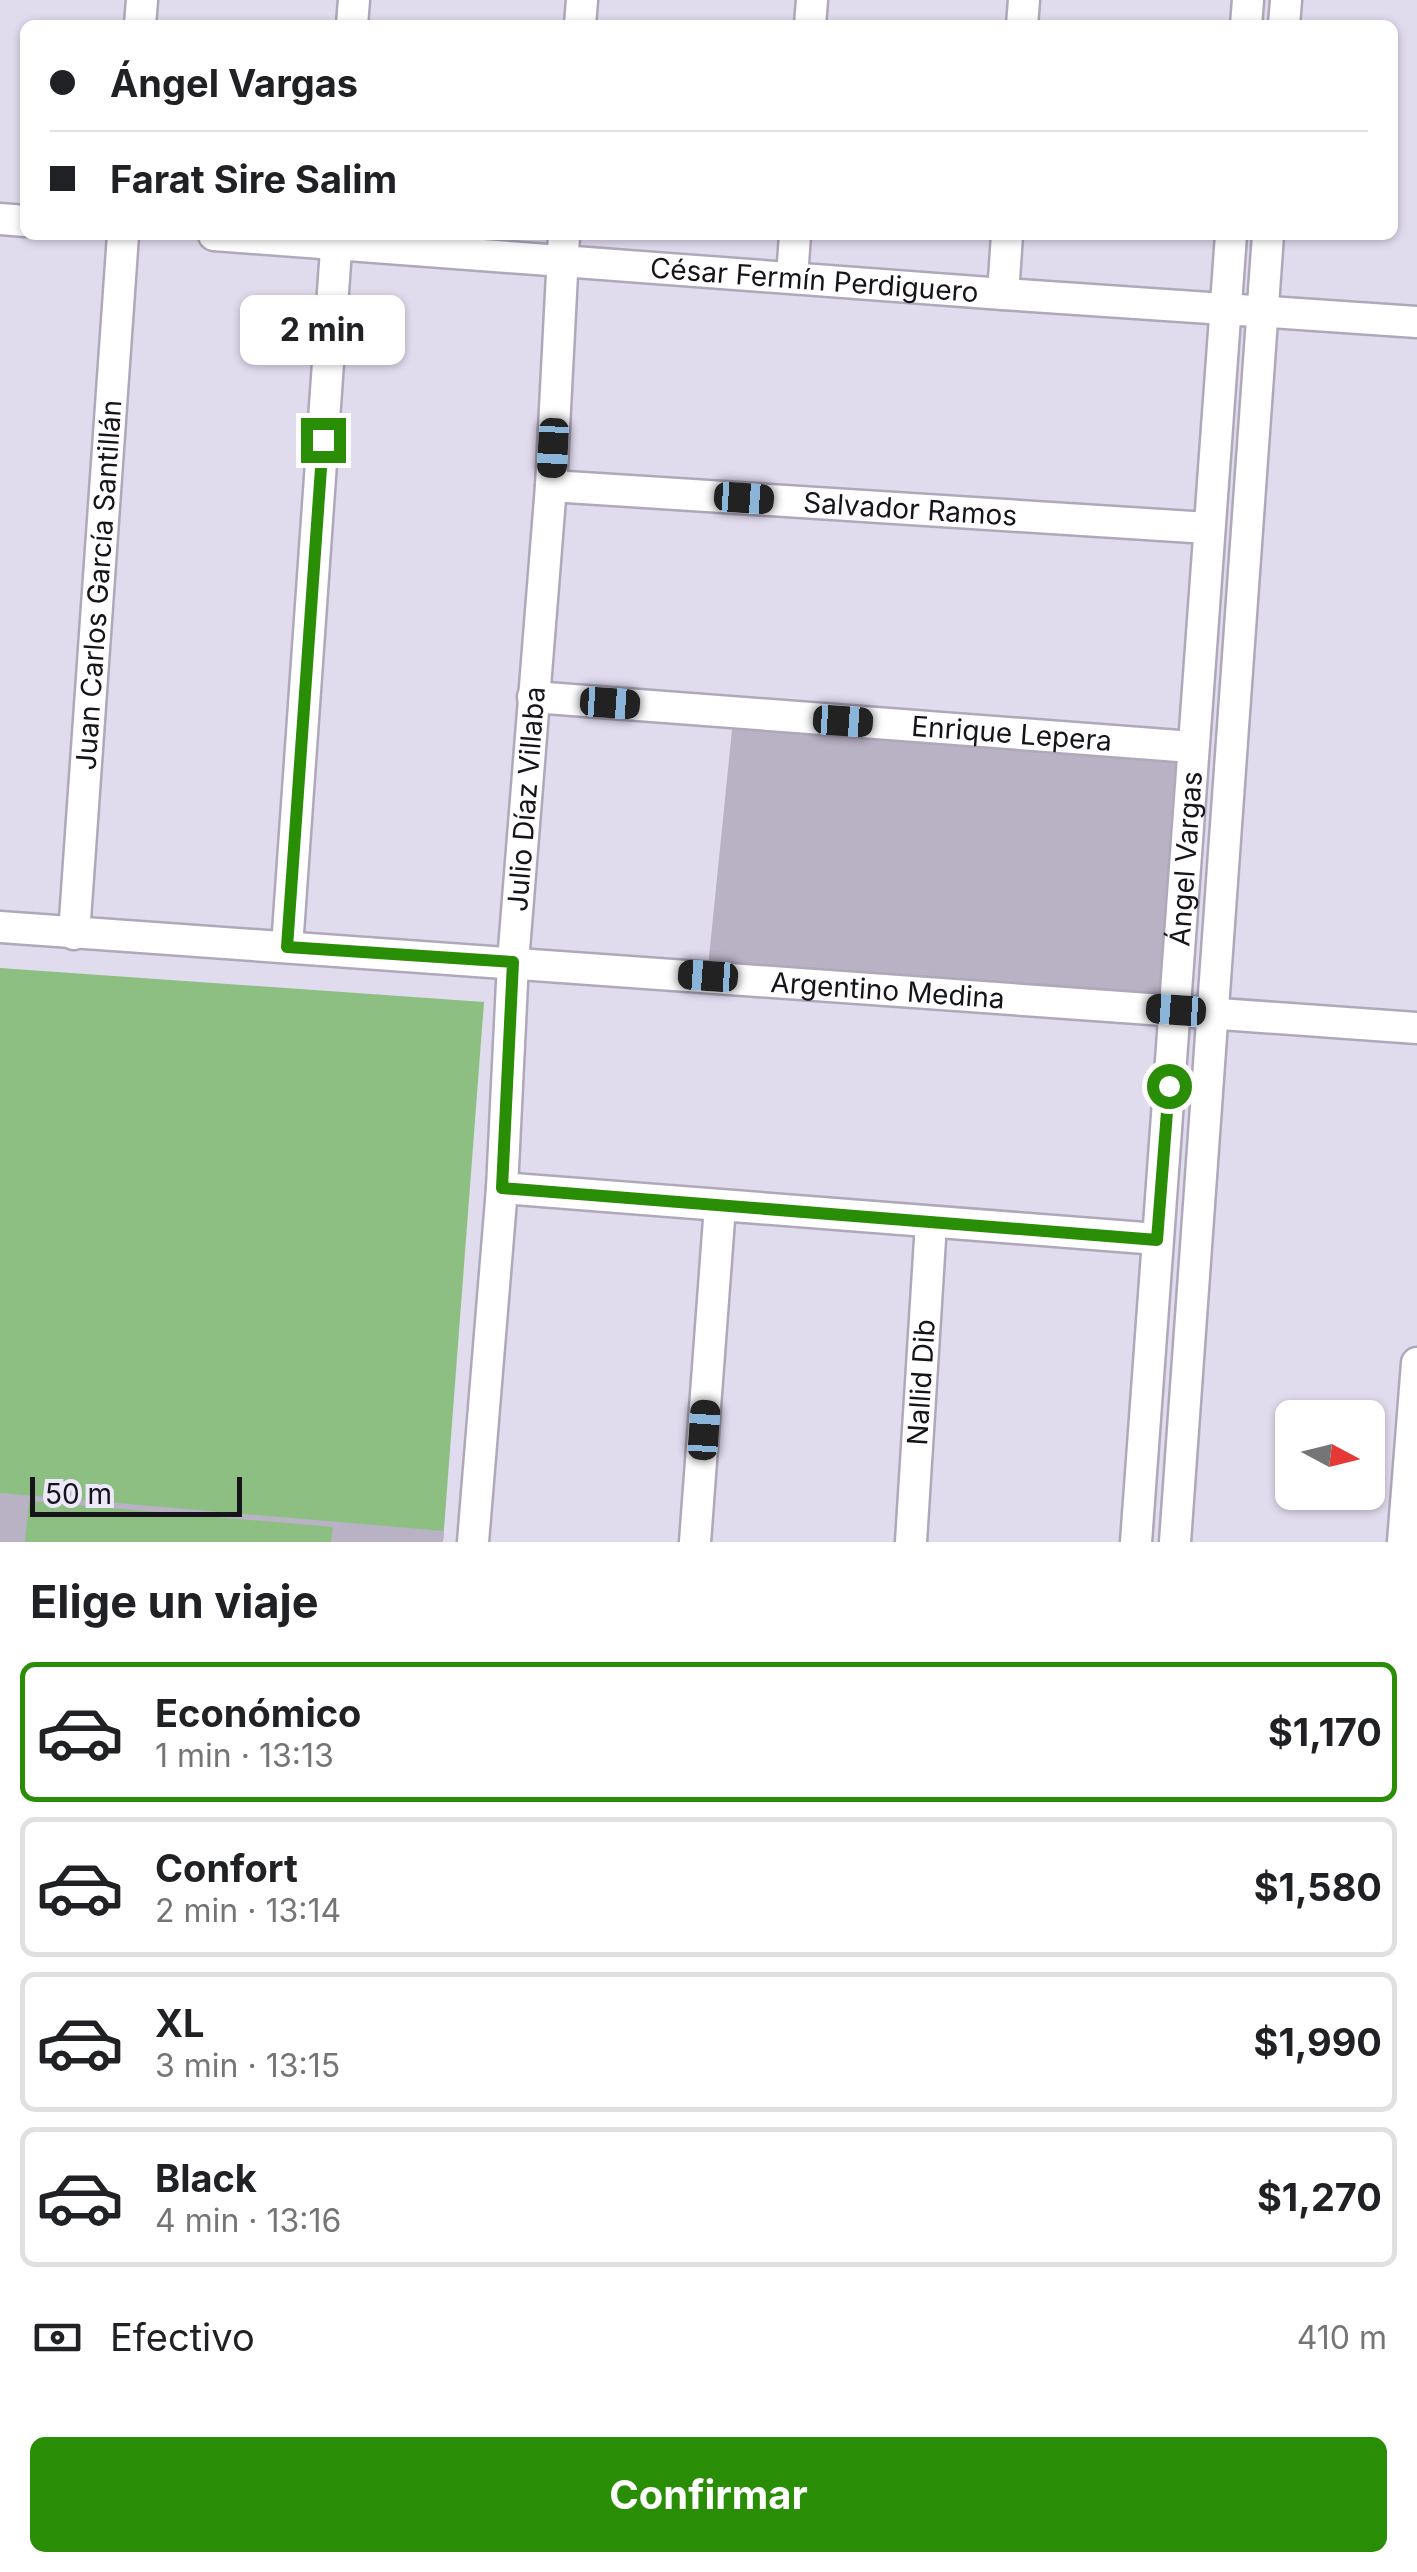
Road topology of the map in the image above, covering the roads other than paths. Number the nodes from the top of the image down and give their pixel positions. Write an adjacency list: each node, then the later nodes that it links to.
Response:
1 (124, 240): 18 (street, Juan Carlos García Santillán)
2 (337, 240): 7 (street, César Fermín Perdiguero); 19 (street)
3 (795, 240): 8 (street)
4 (1007, 240): 9 (street)
5 (1231, 240): 10 (street, Ángel Vargas)
6 (1268, 240): 11 (street, Ángel Vargas)
7 (564, 248): 8 (street, César Fermín Perdiguero); 13 (street, Julio Díaz Villaba)
8 (792, 277): 9 (street, César Fermín Perdiguero)
9 (1003, 294): 10 (street, César Fermín Perdiguero)
10 (1226, 308): 11 (street, César Fermín Perdiguero); 14 (street, Ángel Vargas)
11 (1262, 310): 12 (street, César Fermín Perdiguero); 22 (street, Ángel Vargas)
12 (1417, 322)
13 (551, 486): 14 (street, Salvador Ramos); 15 (street, Julio Díaz Villaba)
14 (1208, 528): 16 (street, Ángel Vargas)
15 (533, 698): 16 (street, Enrique Lepera); 20 (street, Julio Díaz Villaba)
16 (1192, 747): 21 (street, Ángel Vargas)
17 (0, 927): 18 (street, Argentino Medina)
18 (74, 934): 19 (street, Argentino Medina)
19 (287, 947): 20 (street, Argentino Medina)
20 (513, 962): 21 (street, Argentino Medina); 24 (street, Julio Díaz Villaba)
21 (1176, 1010): 22 (street, Argentino Medina); 27 (street, Ángel Vargas)
22 (1212, 1014): 23 (street, Argentino Medina); 33 (street, Ángel Vargas)
23 (1417, 1028)
24 (502, 1188): 25 (street); 29 (street, Julio Díaz Villaba)
25 (720, 1206): 26 (street); 30 (street)
26 (931, 1224): 27 (street); 31 (street, Nallid Dib)
27 (1157, 1240): 32 (street, Ángel Vargas)
28 (1417, 1363): 34 (street)
29 (474, 1542)
30 (696, 1542)
31 (911, 1542)
32 (1136, 1542)
33 (1175, 1542)
34 (1403, 1542)

